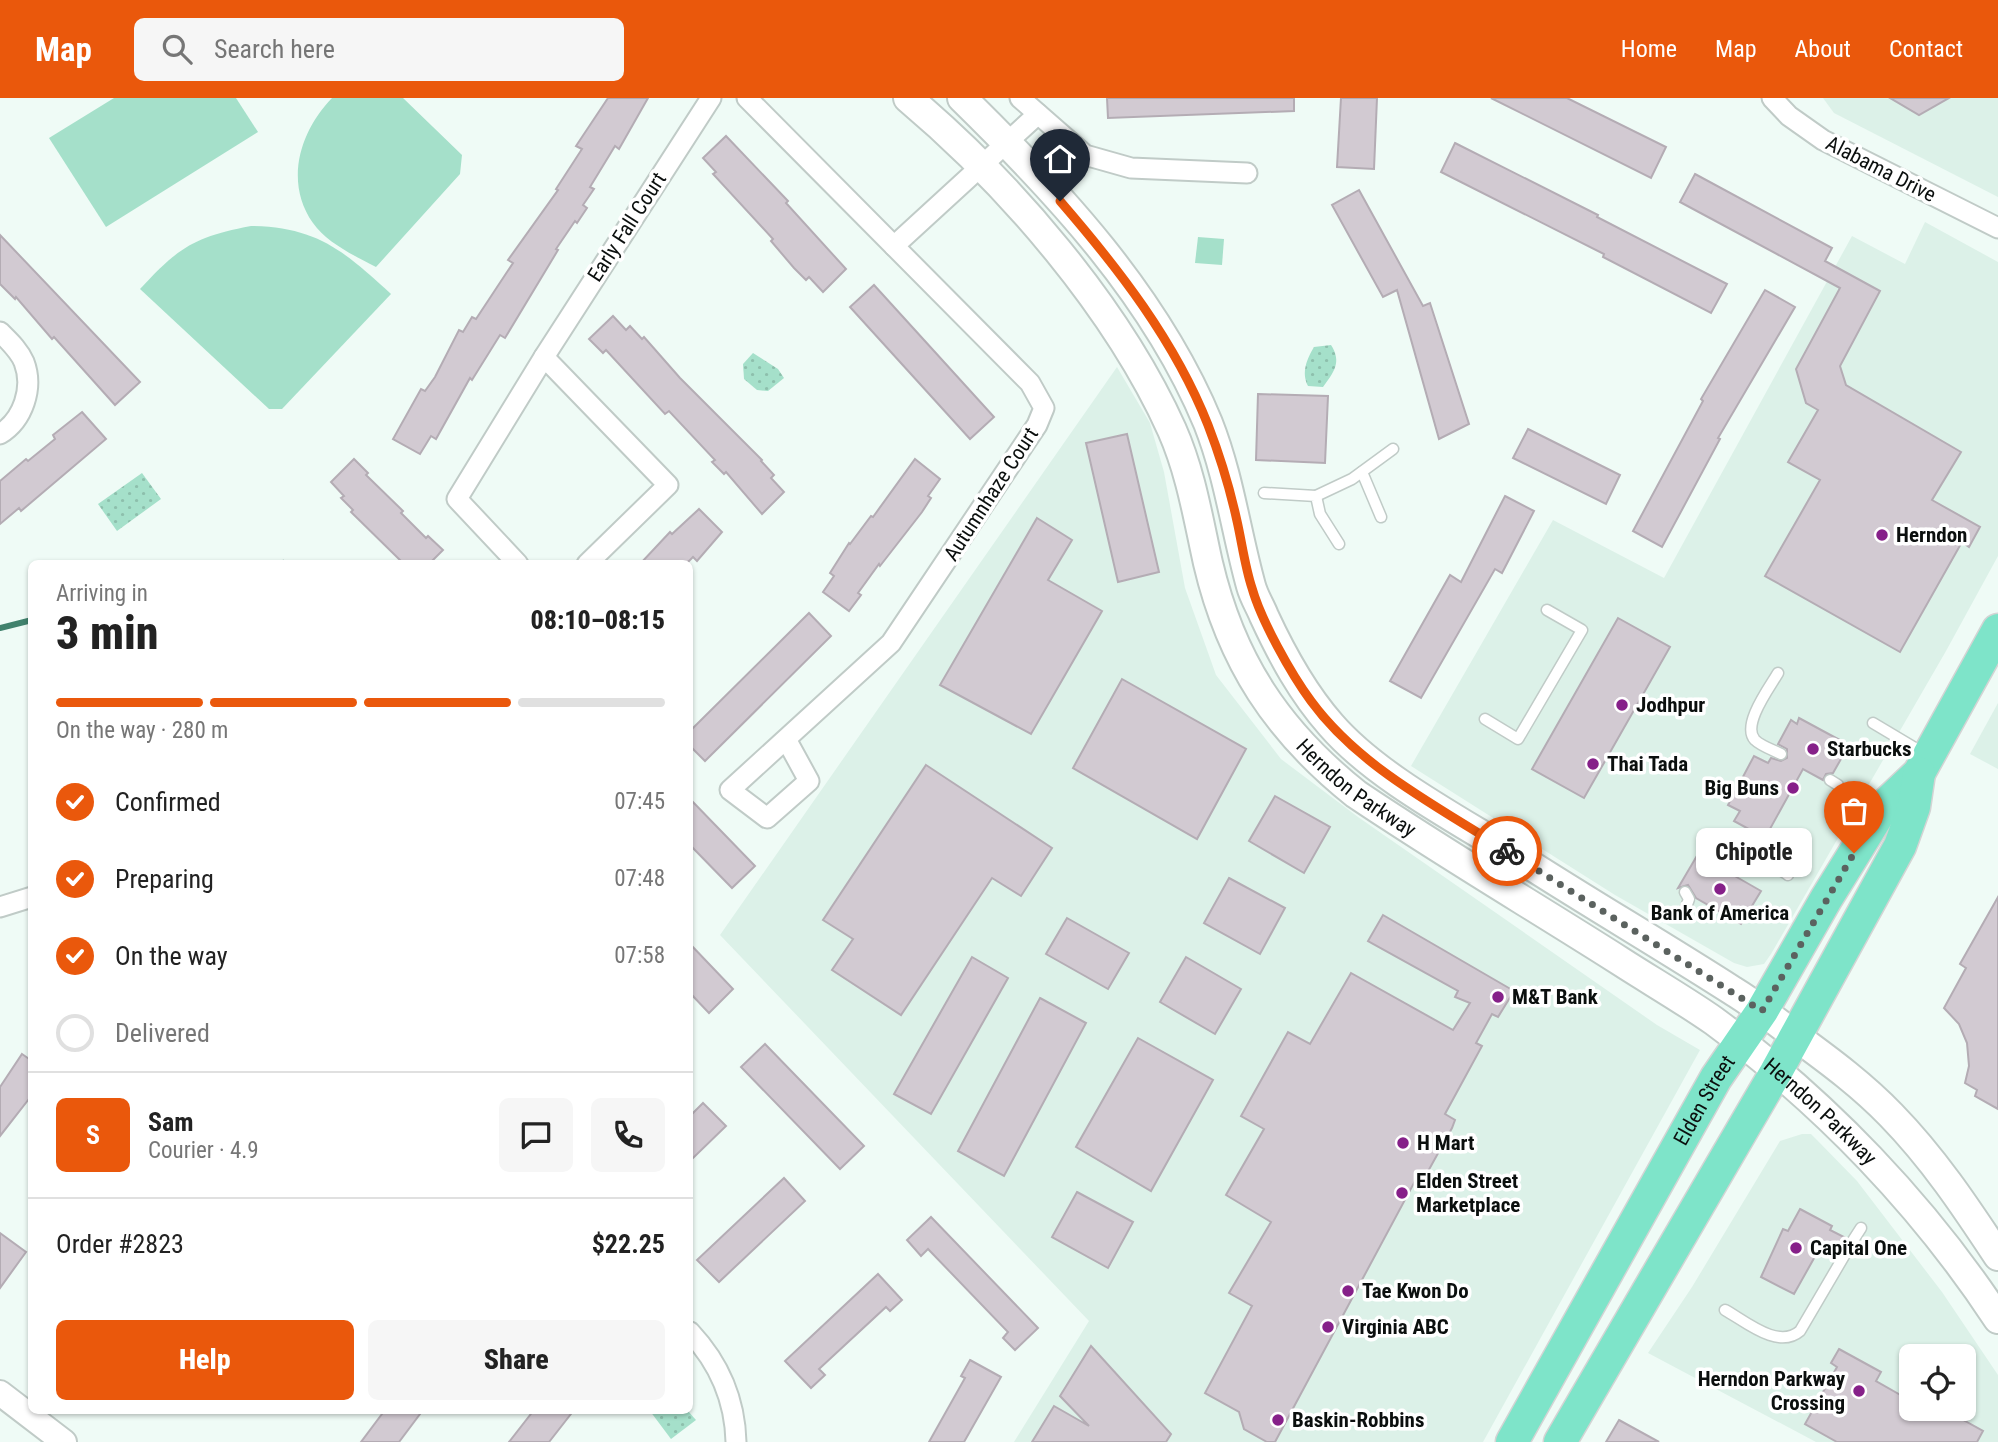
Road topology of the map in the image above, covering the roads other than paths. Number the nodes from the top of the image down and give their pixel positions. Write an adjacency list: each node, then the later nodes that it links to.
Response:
1 (711, 98): 14 (street, Early Fall Court)
2 (747, 98): 12 (street, Autumnhaze Court)
3 (908, 98): 9 (main road, Herndon Parkway)
4 (962, 98): 8 (main road, Herndon Parkway)
5 (1020, 98): 7 (street)
6 (1772, 98): 11 (street, Alabama Drive)
7 (1038, 114): 8 (street); 10 (street)
8 (1007, 142): 9 (street); 36 (main road, Herndon Parkway)
9 (981, 165): 12 (street); 38 (main road, Herndon Parkway)
10 (1247, 173)
11 (1998, 228)
12 (894, 246): 29 (street, Autumnhaze Court)
13 (0, 332): 15 (street)
14 (544, 357): 22 (street, Early Fall Court); 23 (street)
15 (0, 434)
16 (1392, 449): 17 (lane)
17 (1362, 472): 19 (lane); 20 (lane)
18 (1265, 493): 19 (lane)
19 (1317, 496): 21 (lane)
20 (1381, 517)
21 (1339, 544)
22 (514, 560)
23 (591, 560)
24 (1547, 610): 27 (lane)
25 (1998, 630): 31 (main road, Elden Street)
26 (1778, 673): 30 (lane)
27 (1485, 719)
28 (1872, 723): 31 (lane)
29 (786, 739)
30 (1780, 754)
31 (1923, 764): 36 (main road, Elden Street); 37 (main road, Elden Street)
32 (1711, 859): 33 (lane)
33 (1788, 875)
34 (28, 898): 35 (street)
35 (0, 907)
36 (1762, 1011): 37 (main road, Herndon Parkway); 38 (main road, Elden Street)
37 (1796, 1037): 39 (main road, Elden Street); 43 (main road, Herndon Parkway)
38 (1741, 1043): 39 (main road, Herndon Parkway); 50 (main road, Elden Street)
39 (1776, 1072): 45 (main road, Herndon Parkway); 51 (main road, Elden Street)
40 (1861, 1228): 41 (lane)
41 (1852, 1242)
42 (1844, 1256): 44 (lane)
43 (1998, 1256)
44 (1725, 1310)
45 (1998, 1319)
46 (693, 1336): 49 (street)
47 (0, 1393): 48 (street)
48 (64, 1442)
49 (736, 1442)
50 (1512, 1442)
51 (1560, 1442)

